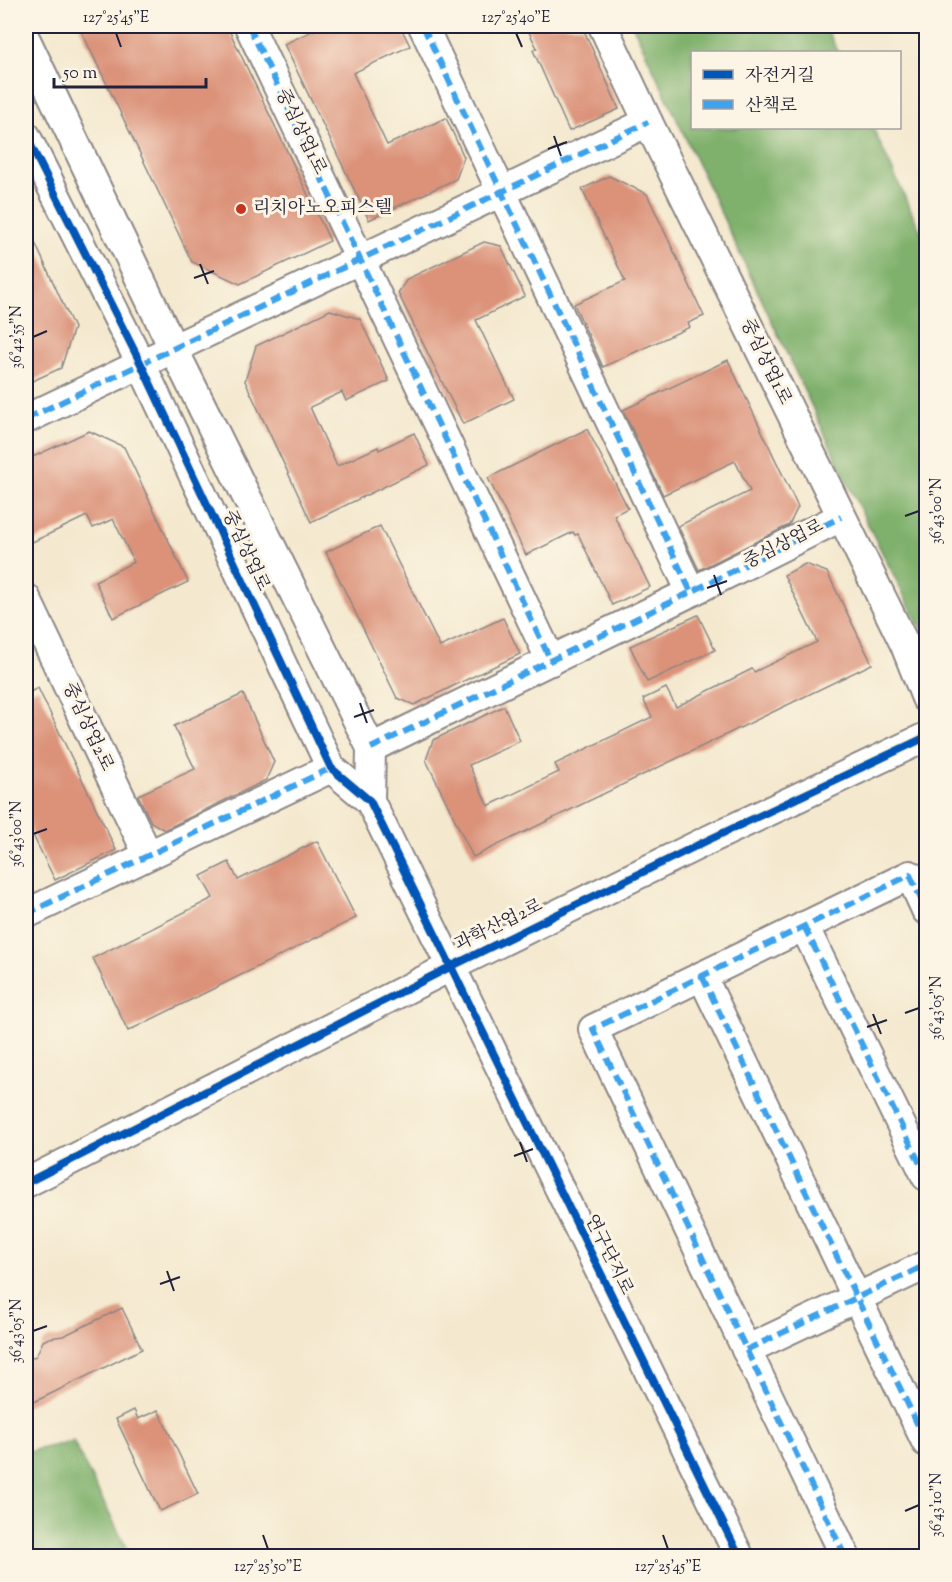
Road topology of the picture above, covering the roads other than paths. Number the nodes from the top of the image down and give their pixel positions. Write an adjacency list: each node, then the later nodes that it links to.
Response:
1 (249, 26): 8 (street, 중심상업1로)
2 (423, 26): 7 (street)
3 (603, 26): 5 (street, 중심상업1로)
4 (26, 40): 9 (street, 중심상업로)
5 (648, 122): 7 (street); 12 (street, 중심상업1로)
6 (26, 136): 10 (street, 중심상업로)
7 (502, 192): 8 (street); 13 (street)
8 (361, 259): 9 (street); 15 (street, 중심상업1로)
9 (173, 348): 10 (street); 18 (street, 중심상업로)
10 (141, 364): 11 (street); 19 (street, 중심상업로)
11 (26, 418)
12 (841, 517): 13 (street, 중심상업로); 16 (street, 중심상업1로)
13 (691, 592): 15 (street, 중심상업로)
14 (26, 598): 21 (street, 중심상업2로)
15 (551, 661): 18 (street, 중심상업로)
16 (927, 698)
17 (927, 737): 25 (street, 과학산업2로)
18 (371, 748): 20 (street, 중심상업로)
19 (330, 768): 20 (street, 중심상업로); 21 (street)
20 (370, 801): 25 (street, 중심상업로)
21 (148, 855): 23 (street)
22 (927, 910): 24 (street)
23 (26, 914)
24 (804, 926): 26 (street); 27 (street)
25 (450, 967): 28 (street, 과학산업2로); 33 (street, 연구단지로)
26 (702, 976): 30 (street); 31 (street)
27 (927, 1176)
28 (26, 1183)
29 (927, 1265): 30 (street)
30 (857, 1298): 31 (street); 32 (street)
31 (747, 1350): 34 (street)
32 (927, 1442)
33 (739, 1557)
34 (845, 1557)

